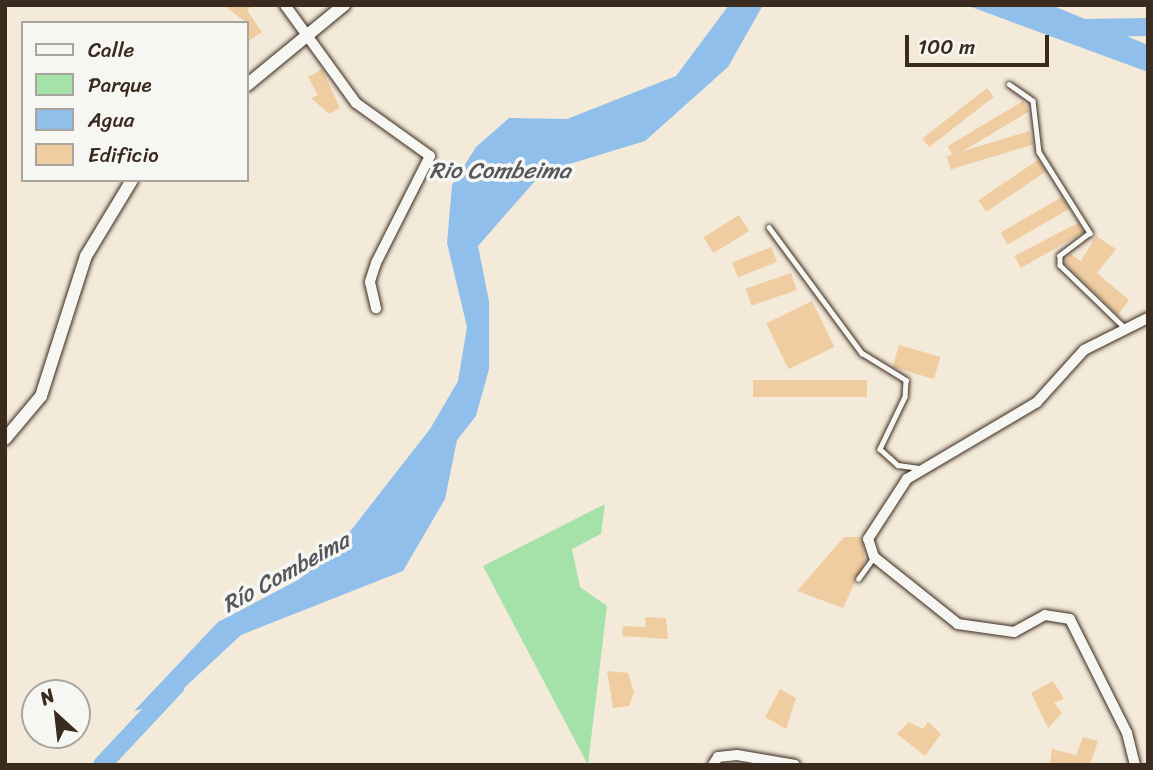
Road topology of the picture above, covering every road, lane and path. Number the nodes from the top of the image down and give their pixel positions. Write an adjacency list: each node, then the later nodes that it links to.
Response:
1 (285, 5): 3 (street)
2 (344, 5): 3 (street)
3 (307, 36): 4 (street); 8 (street)
4 (248, 84)
5 (1009, 84): 10 (lane)
6 (131, 182): 11 (street)
7 (769, 228): 12 (lane)
8 (376, 308)
9 (1148, 318): 10 (street)
10 (1122, 326): 12 (street)
11 (5, 439)
12 (927, 467): 13 (street)
13 (874, 557): 14 (lane); 17 (street)
14 (858, 579)
15 (713, 765): 16 (street)
16 (795, 765)
17 (1135, 765)

